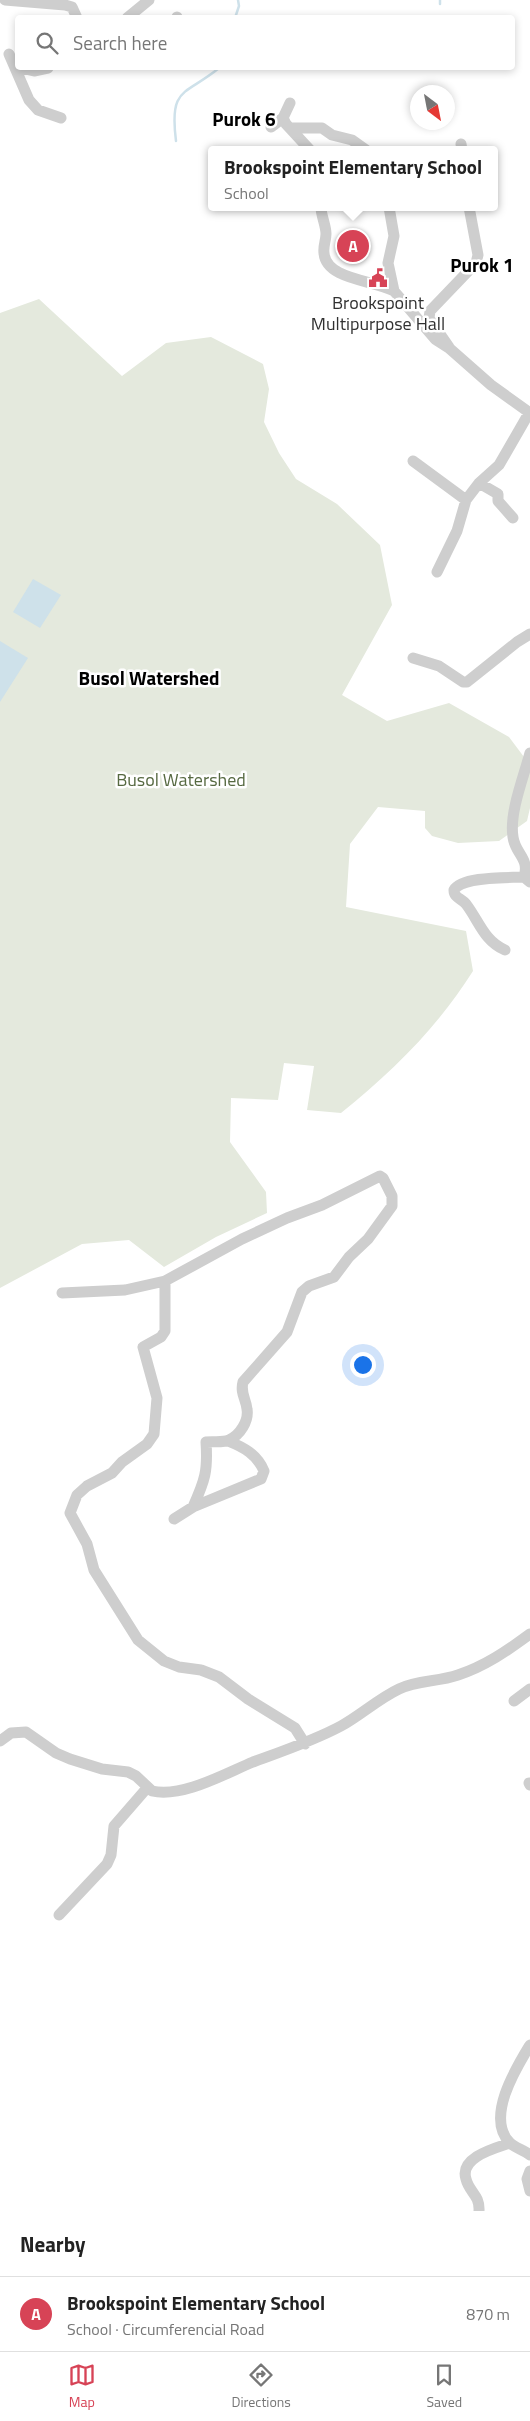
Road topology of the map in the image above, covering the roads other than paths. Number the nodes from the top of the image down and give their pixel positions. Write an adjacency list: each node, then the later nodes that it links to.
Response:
1 (5, 0): 3 (street)
2 (149, 0): 5 (street)
3 (66, 2): 4 (street)
4 (76, 15)
5 (131, 15)
6 (4, 52): 7 (street); 9 (street)
7 (15, 61)
8 (290, 103): 10 (street)
9 (61, 118)
10 (283, 118): 11 (street); 12 (street)
11 (271, 127)
12 (291, 128): 13 (street); 14 (street)
13 (307, 146)
14 (360, 146)
15 (322, 211): 18 (street)
16 (389, 211): 18 (street)
17 (470, 211): 19 (street)
18 (394, 291): 19 (street)
19 (449, 348): 20 (street)
20 (530, 413): 22 (street)
21 (413, 461): 23 (street)
22 (479, 483): 23 (street); 24 (street)
23 (466, 500): 25 (street)
24 (513, 518)
25 (437, 572)
26 (530, 634): 27 (street)
27 (413, 658)
28 (530, 753): 29 (street)
29 (527, 879): 30 (street)
30 (505, 950)
31 (165, 1281): 32 (street); 33 (street); 40 (street)
32 (62, 1293)
33 (228, 1441): 34 (street); 34 (street)
34 (192, 1507): 35 (street)
35 (174, 1519)
36 (530, 1634): 40 (street)
37 (530, 1689): 38 (street)
38 (514, 1701)
39 (0, 1741): 41 (street)
40 (305, 1744): 41 (street)
41 (147, 1788): 42 (street)
42 (59, 1916)
43 (530, 2045): 44 (street)
44 (510, 2143): 45 (street); 48 (street)
45 (530, 2155)
46 (530, 2172): 47 (street)
47 (530, 2191)
48 (479, 2211)

